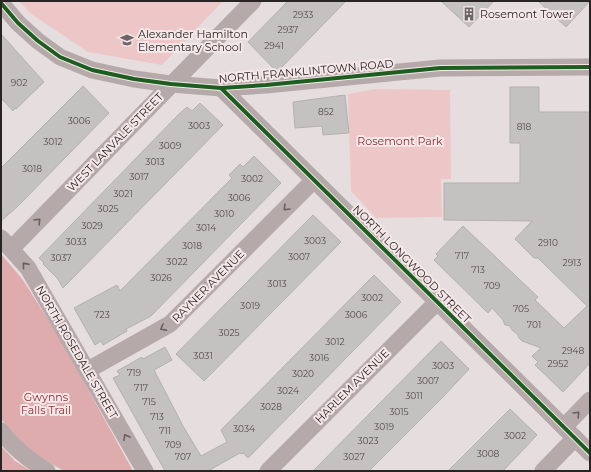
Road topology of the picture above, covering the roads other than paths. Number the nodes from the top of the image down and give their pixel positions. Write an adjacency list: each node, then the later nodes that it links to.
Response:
1 (252, 1): 4 (street, WEST LANVALE STREET)
2 (1, 3): 4 (street, NORTH FRANKLINTOWN ROAD)
3 (590, 67): 5 (street, NORTH FRANKLINTOWN ROAD)
4 (171, 84): 5 (street, NORTH FRANKLINTOWN ROAD); 7 (street, WEST LANVALE STREET, one-way to 4)
5 (221, 88): 6 (street, NORTH LONGWOOD STREET)
6 (314, 180): 8 (street, NORTH LONGWOOD STREET); 9 (street, RAYNER AVENUE, one-way to 9)
7 (6, 243): 9 (street, NORTH ROSEDALE STREET, one-way to 7)
8 (437, 302): 12 (street, NORTH LONGWOOD STREET); 16 (street, HARLEM AVENUE)
9 (88, 370): 15 (street, NORTH ROSEDALE STREET, one-way to 9)
10 (590, 400): 12 (street, one-way to 10)
11 (1, 431): 14 (street)
12 (570, 432): 13 (street, NORTH LONGWOOD STREET); 17 (street)
13 (590, 452)
14 (47, 471)
15 (146, 471)
16 (268, 471)
17 (543, 471)

